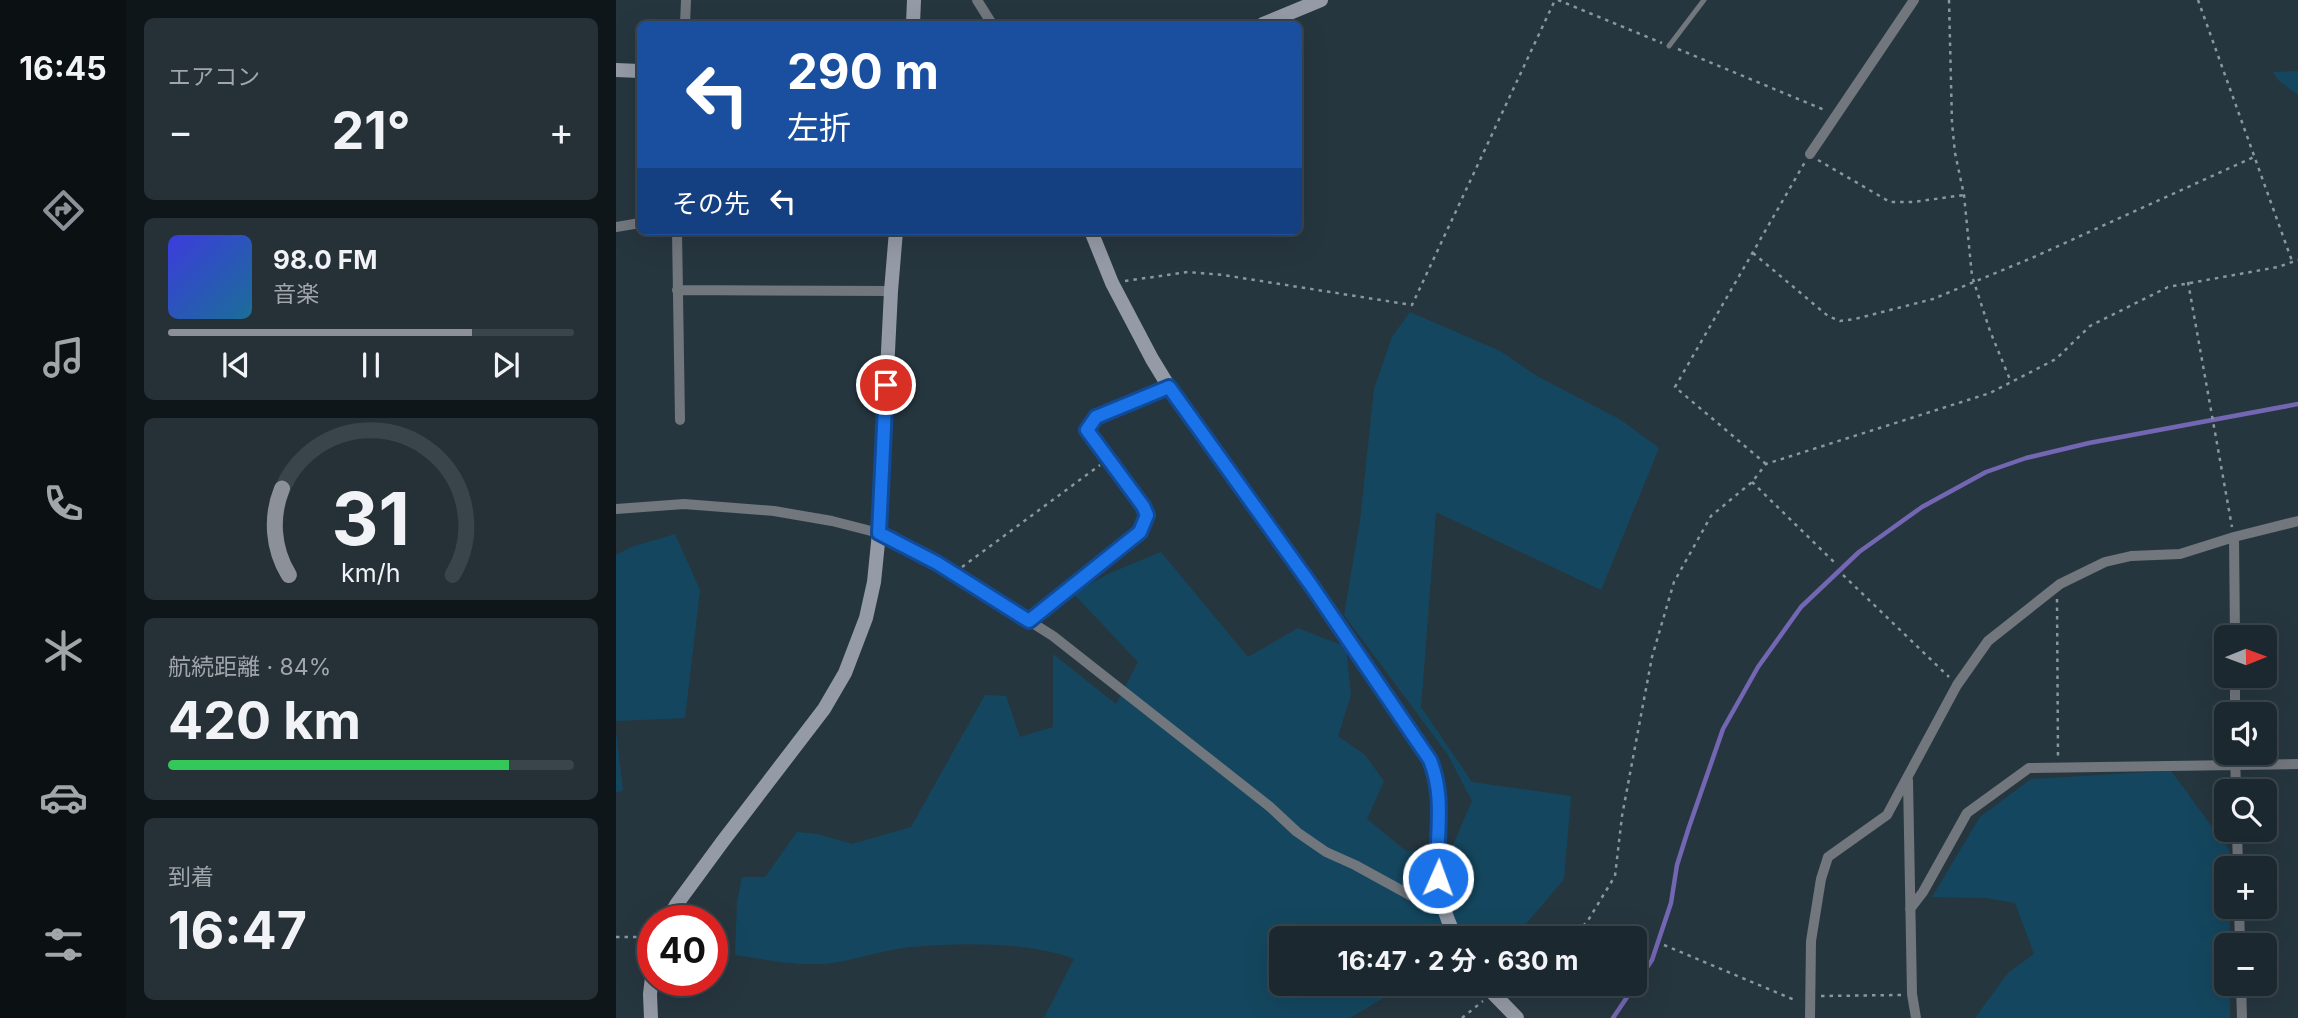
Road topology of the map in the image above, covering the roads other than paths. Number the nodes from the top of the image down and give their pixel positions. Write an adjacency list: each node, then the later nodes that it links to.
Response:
1 (686, 0): 7 (street)
2 (914, 0): 8 (street)
3 (977, 0): 9 (street)
4 (1321, 0): 10 (street)
5 (1704, 0): 11 (lane)
6 (1914, 0): 14 (street)
7 (685, 21)
8 (913, 21)
9 (990, 21)
10 (1270, 21)
11 (1668, 46)
12 (616, 70): 13 (street)
13 (637, 71)
14 (1810, 153)
15 (637, 223): 16 (street)
16 (616, 226)
17 (677, 235): 20 (street)
18 (896, 235): 21 (street)
19 (1093, 235): 22 (street)
20 (677, 290): 21 (street); 23 (street)
21 (891, 291): 26 (street)
22 (1169, 387): 28 (street); 35 (street)
23 (680, 420)
24 (616, 509): 26 (street)
25 (2298, 521): 27 (street)
26 (879, 533): 28 (street); 34 (street)
27 (2234, 537): 29 (street); 33 (street)
28 (1029, 621): 35 (street)
29 (2235, 625)
30 (2214, 760): 36 (street)
31 (2277, 762): 32 (street)
32 (2298, 764)
33 (1908, 777): 36 (street); 43 (street)
34 (678, 905)
35 (1443, 909): 37 (street)
36 (1910, 909): 44 (street)
37 (1451, 926)
38 (652, 996): 41 (street)
39 (1496, 996): 42 (street)
40 (2241, 996): 45 (street)
41 (651, 1018)
42 (1517, 1018)
43 (1810, 1018)
44 (1916, 1018)
45 (2242, 1018)

